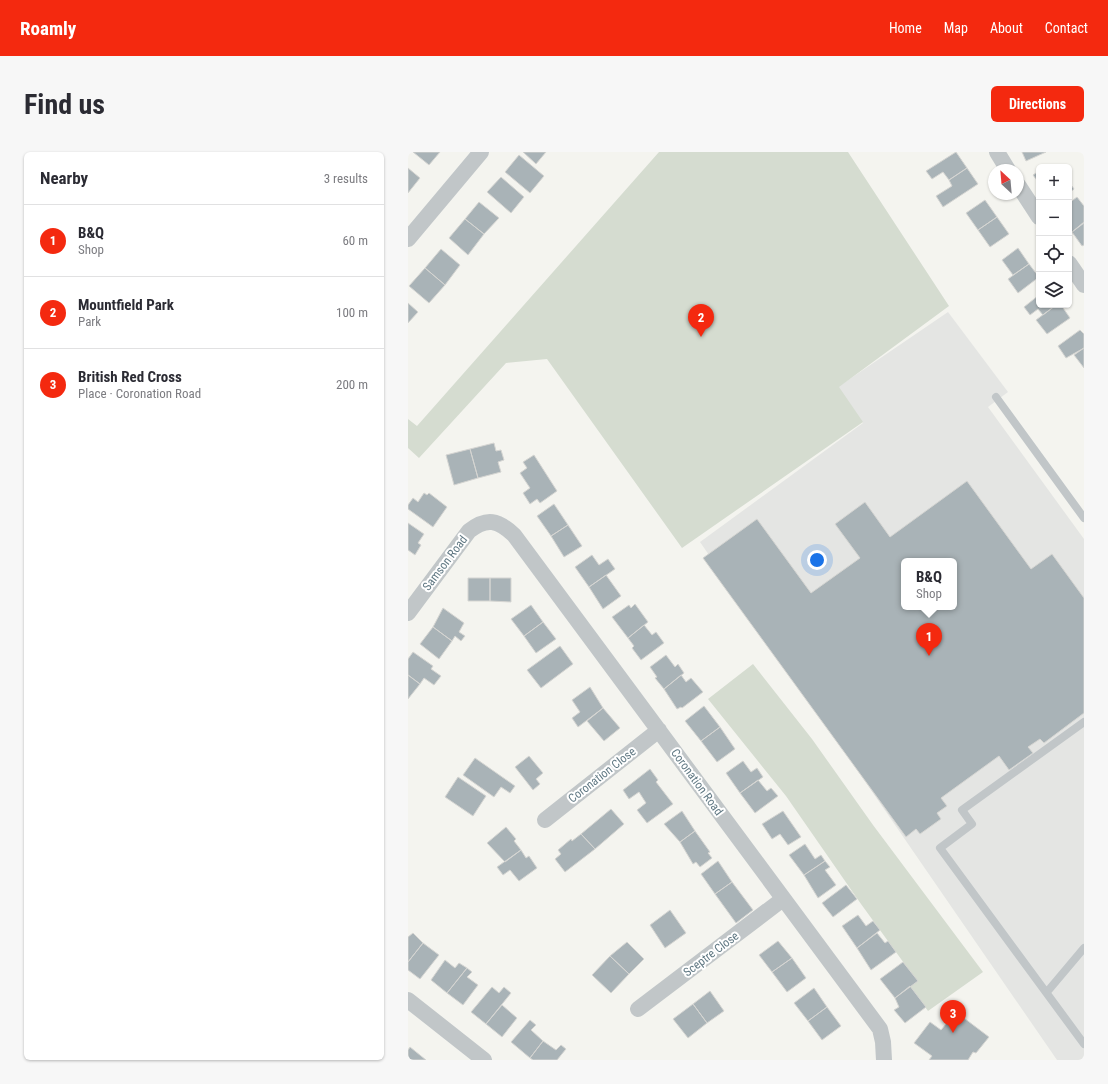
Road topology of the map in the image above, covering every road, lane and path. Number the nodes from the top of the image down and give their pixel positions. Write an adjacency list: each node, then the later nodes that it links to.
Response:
1 (481, 152): 6 (street)
2 (997, 152): 3 (street)
3 (1004, 164)
4 (1024, 194): 5 (street)
5 (1036, 212)
6 (408, 239)
7 (1072, 267): 8 (street)
8 (1084, 285)
9 (996, 397): 10 (lane)
10 (1084, 518)
11 (487, 521): 12 (street, Samson Road); 14 (street, Coronation Road)
12 (408, 613)
13 (1084, 722): 18 (lane)
14 (659, 730): 15 (street, Coronation Close); 16 (street, Coronation Road)
15 (545, 820)
16 (784, 899): 20 (street, Sceptre Close); 23 (street, Coronation Road)
17 (1084, 948): 18 (lane)
18 (1047, 992): 21 (lane)
19 (408, 1000): 22 (street)
20 (638, 1009)
21 (1084, 1044)
22 (484, 1060)
23 (884, 1060)

